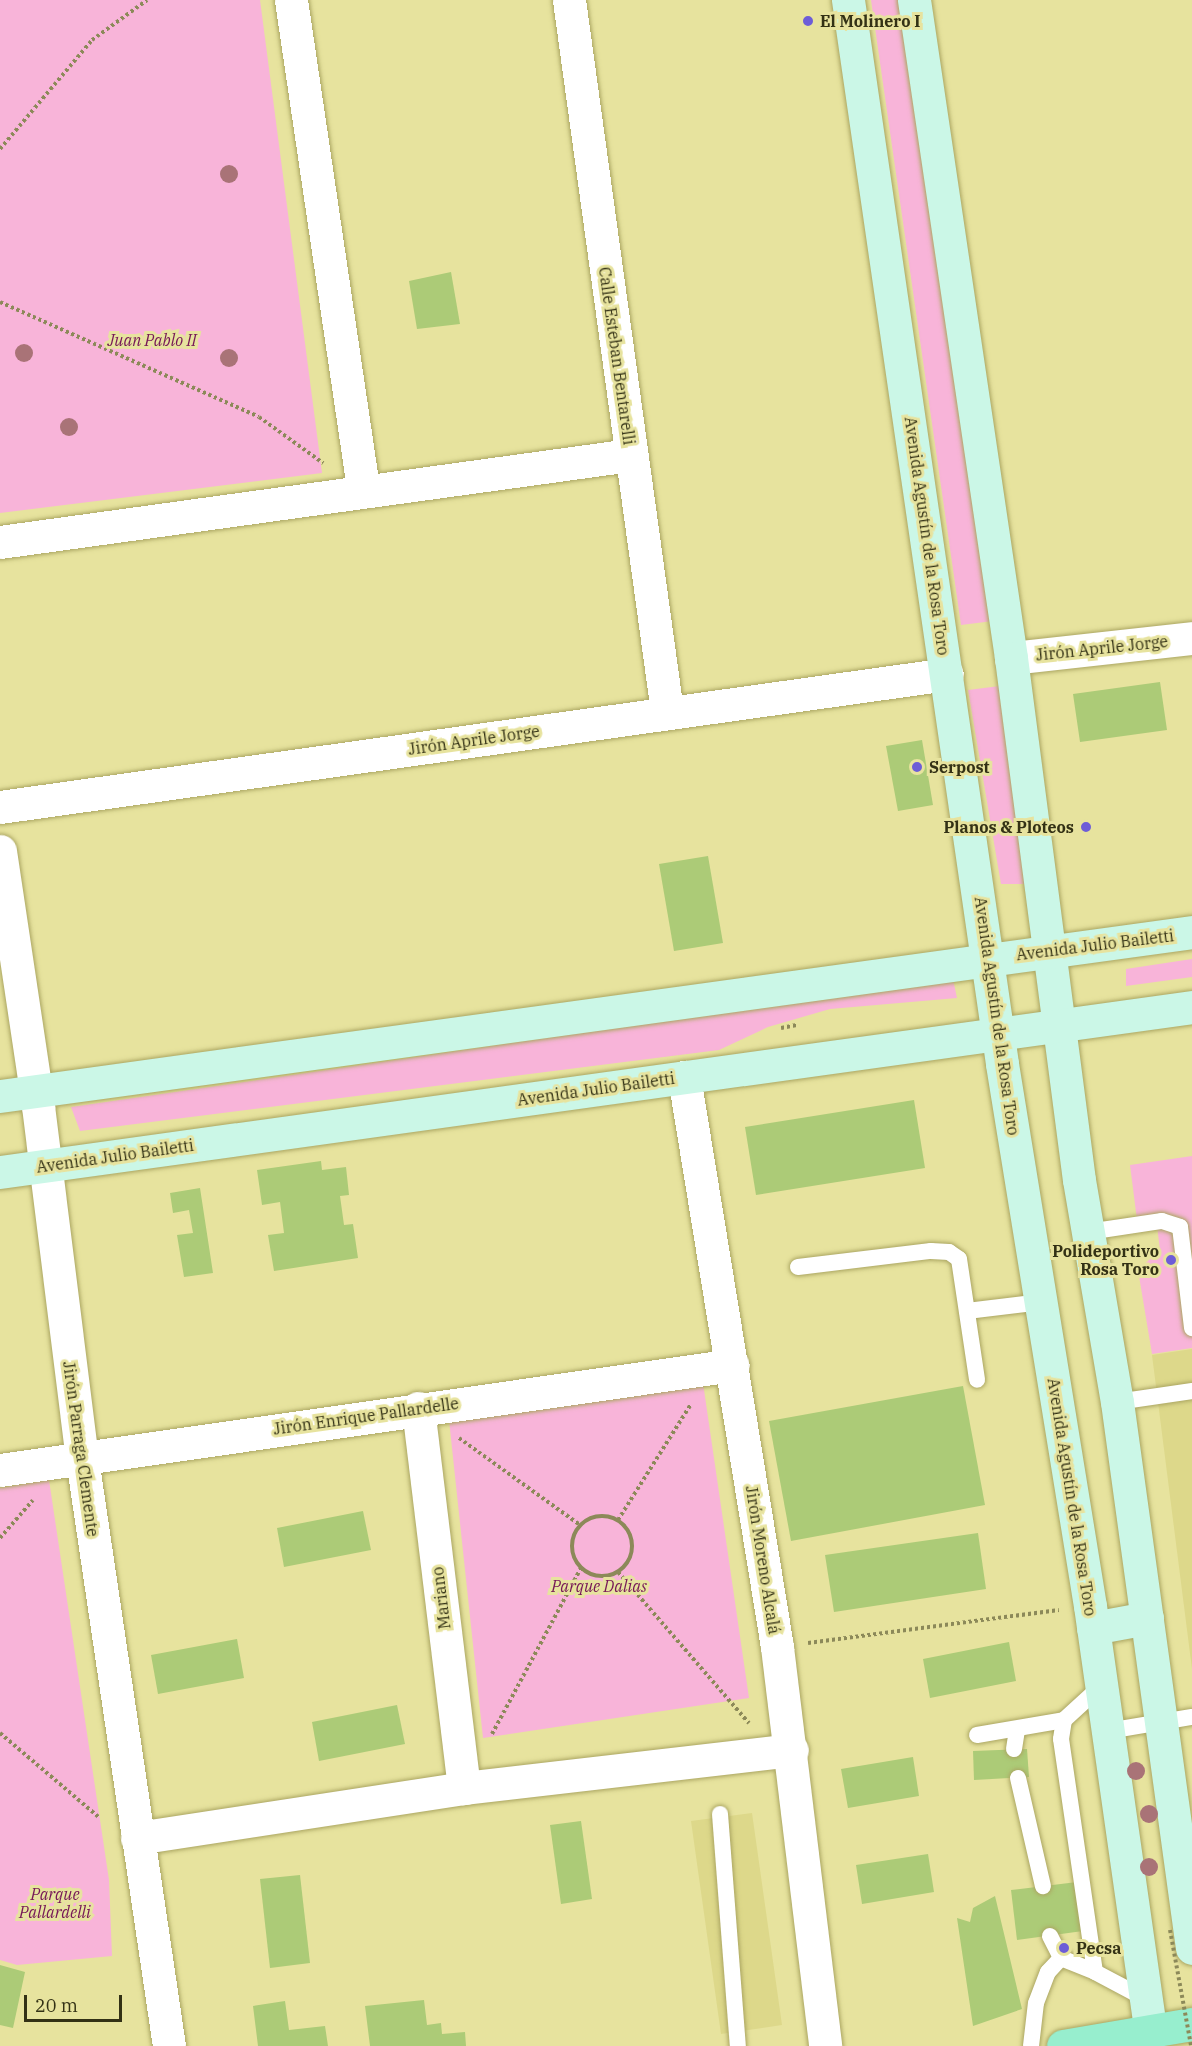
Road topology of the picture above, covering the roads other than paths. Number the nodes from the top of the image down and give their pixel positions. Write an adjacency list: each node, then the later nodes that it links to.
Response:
1 (291, 0): 6 (street)
2 (569, 0): 5 (street, Calle Esteban Bentarelli)
3 (848, 0): 10 (street, Avenida Agustín de la Rosa Toro)
4 (914, 0): 9 (street)
5 (630, 455): 6 (street); 11 (street, Calle Esteban Bentarelli)
6 (364, 492): 7 (street)
7 (0, 542)
8 (1192, 638): 9 (street, Jirón Aprile Jorge)
9 (1011, 658): 15 (street)
10 (947, 674): 11 (street, Jirón Aprile Jorge); 16 (street, Avenida Agustín de la Rosa Toro)
11 (667, 712): 12 (street, Jirón Aprile Jorge)
12 (0, 807)
13 (0, 851): 21 (street, Jirón Parraga Clemente)
14 (1192, 932): 15 (street, Avenida Julio Bailetti)
15 (1050, 951): 16 (street, Avenida Julio Bailetti); 18 (street)
16 (988, 958): 19 (street, Avenida Agustín de la Rosa Toro); 21 (street, Avenida Julio Bailetti)
17 (1192, 1007): 18 (street, Avenida Julio Bailetti)
18 (1058, 1025): 19 (street, Avenida Julio Bailetti); 25 (street)
19 (998, 1032): 20 (street, Avenida Julio Bailetti); 27 (street, Avenida Agustín de la Rosa Toro)
20 (684, 1077): 23 (street, Avenida Julio Bailetti); 30 (street, Jirón Moreno Alcalá)
21 (36, 1091): 22 (street, Avenida Julio Bailetti); 23 (street, Jirón Parraga Clemente)
22 (0, 1096)
23 (46, 1166): 24 (street, Avenida Julio Bailetti); 35 (street, Jirón Parraga Clemente)
24 (0, 1172)
25 (1088, 1232): 29 (lane); 33 (street)
26 (798, 1267): 28 (lane)
27 (1041, 1302): 28 (lane); 37 (street, Avenida Agustín de la Rosa Toro)
28 (967, 1311): 31 (lane)
29 (1192, 1328)
30 (724, 1366): 34 (street, Jirón Enrique Pallardelle); 46 (street, Jirón Moreno Alcalá)
31 (977, 1380)
32 (1192, 1391): 33 (lane)
33 (1117, 1402): 38 (street)
34 (418, 1408): 35 (street, Jirón Enrique Pallardelle); 48 (street, Mariano)
35 (82, 1459): 36 (street, Jirón Enrique Pallardelle); 50 (street, Jirón Parraga Clemente)
36 (0, 1470)
37 (1091, 1617): 38 (street); 39 (street, Avenida Agustín de la Rosa Toro)
38 (1147, 1618): 41 (street)
39 (1100, 1687): 40 (lane); 43 (street, Avenida Agustín de la Rosa Toro)
40 (1064, 1720): 42 (lane); 55 (lane)
41 (1177, 1720): 43 (lane); 53 (street)
42 (1017, 1729): 44 (lane); 45 (lane)
43 (1108, 1731): 56 (street, Avenida Agustín de la Rosa Toro)
44 (977, 1735)
45 (1014, 1749)
46 (783, 1751): 48 (street); 61 (street, Jirón Moreno Alcalá)
47 (1018, 1778): 51 (lane)
48 (464, 1788): 50 (street)
49 (720, 1814): 60 (lane)
50 (137, 1838): 59 (street, Jirón Parraga Clemente)
51 (1043, 1886)
52 (1050, 1936): 54 (lane)
53 (1181, 1939)
54 (1061, 1958): 55 (lane); 62 (lane)
55 (1095, 1972): 56 (lane)
56 (1146, 1999): 58 (street, Avenida Agustín de la Rosa Toro)
57 (1192, 2024): 58 (main road)
58 (1151, 2032): 63 (main road)
59 (169, 2046)
60 (738, 2046)
61 (825, 2046)
62 (1032, 2046)
63 (1062, 2046)

